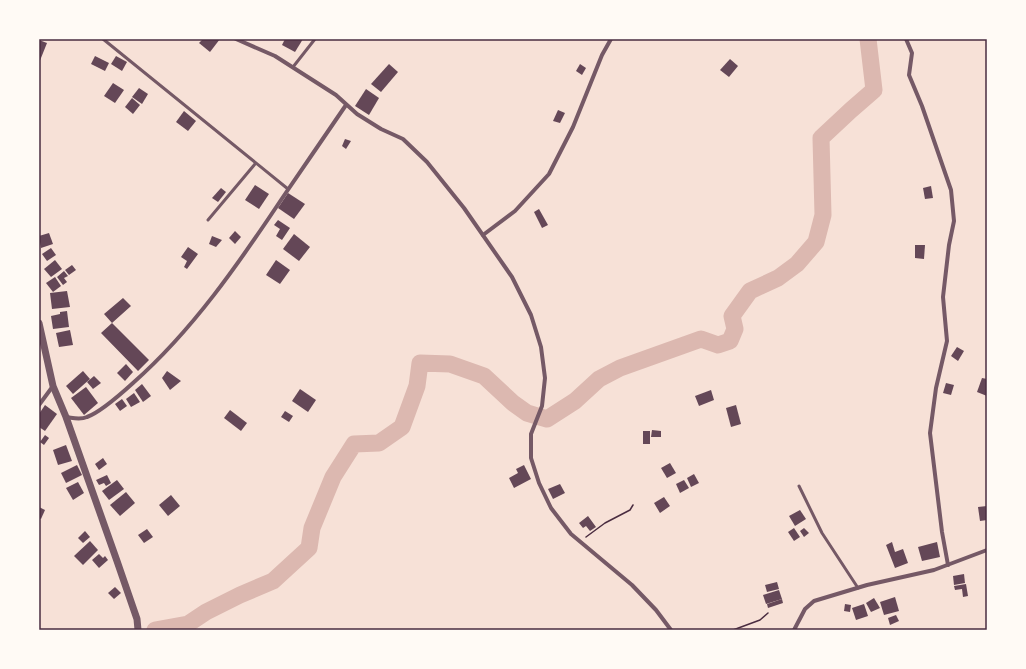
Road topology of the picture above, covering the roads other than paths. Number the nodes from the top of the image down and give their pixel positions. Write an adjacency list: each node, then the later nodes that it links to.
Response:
1 (103, 39): 8 (lane)
2 (236, 39): 6 (street)
3 (315, 39): 6 (lane)
4 (612, 39): 11 (street)
5 (906, 39): 18 (street)
6 (293, 67): 7 (street)
7 (346, 105): 9 (street); 11 (street)
8 (255, 164): 9 (lane); 10 (lane)
9 (288, 189): 15 (street)
10 (208, 220)
11 (483, 235): 21 (street)
12 (39, 323): 13 (street)
13 (53, 386): 14 (street); 15 (street)
14 (39, 405)
15 (66, 417): 20 (street)
16 (799, 486): 19 (lane)
17 (987, 550): 18 (street)
18 (948, 565): 19 (street)
19 (858, 588): 22 (street)
20 (138, 630)
21 (671, 630)
22 (794, 630)

